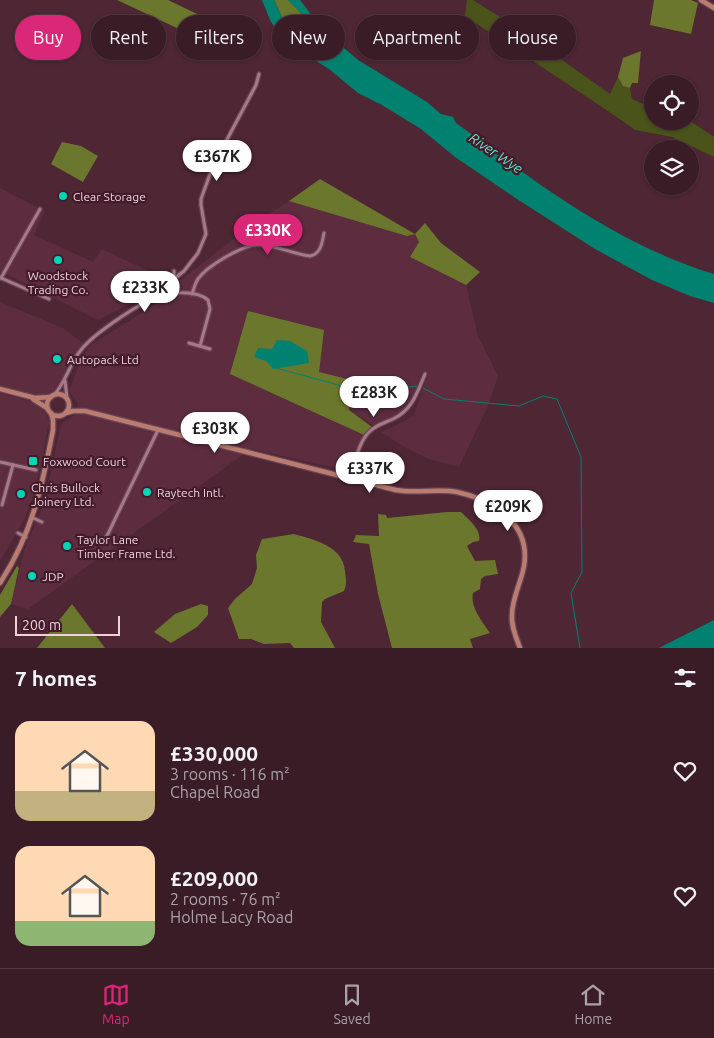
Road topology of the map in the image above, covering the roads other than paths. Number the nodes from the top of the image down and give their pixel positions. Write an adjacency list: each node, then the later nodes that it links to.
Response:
1 (701, 0): 2 (main road)
2 (714, 8)
3 (259, 74): 8 (street)
4 (40, 209): 7 (street)
5 (324, 233): 9 (street)
6 (174, 271): 8 (street)
7 (1, 278): 11 (street)
8 (174, 279): 10 (street)
9 (192, 294): 10 (street); 13 (street)
10 (165, 295): 16 (street)
11 (49, 299)
12 (189, 343): 13 (street)
13 (200, 346): 14 (street)
14 (210, 349)
15 (425, 374): 30 (street)
16 (66, 378): 18 (street); 20 (street)
17 (0, 389): 19 (main road)
18 (52, 396): 19 (main road); 20 (main road); 21 (main road)
19 (30, 397): 21 (main road)
20 (68, 399): 22 (main road); 23 (main road)
21 (49, 411): 24 (main road); 25 (main road)
22 (85, 411): 23 (main road); 26 (main road)
23 (66, 413): 24 (main road)
24 (61, 416): 25 (main road)
25 (53, 430): 32 (main road)
26 (158, 430): 30 (main road); 36 (street)
27 (0, 462): 28 (street)
28 (13, 465): 29 (street); 31 (street)
29 (36, 470)
30 (349, 478): 38 (main road)
31 (2, 505)
32 (33, 518): 33 (street); 35 (main road)
33 (42, 522)
34 (18, 533): 35 (street)
35 (26, 537): 37 (main road)
36 (105, 540)
37 (0, 583)
38 (520, 648)

